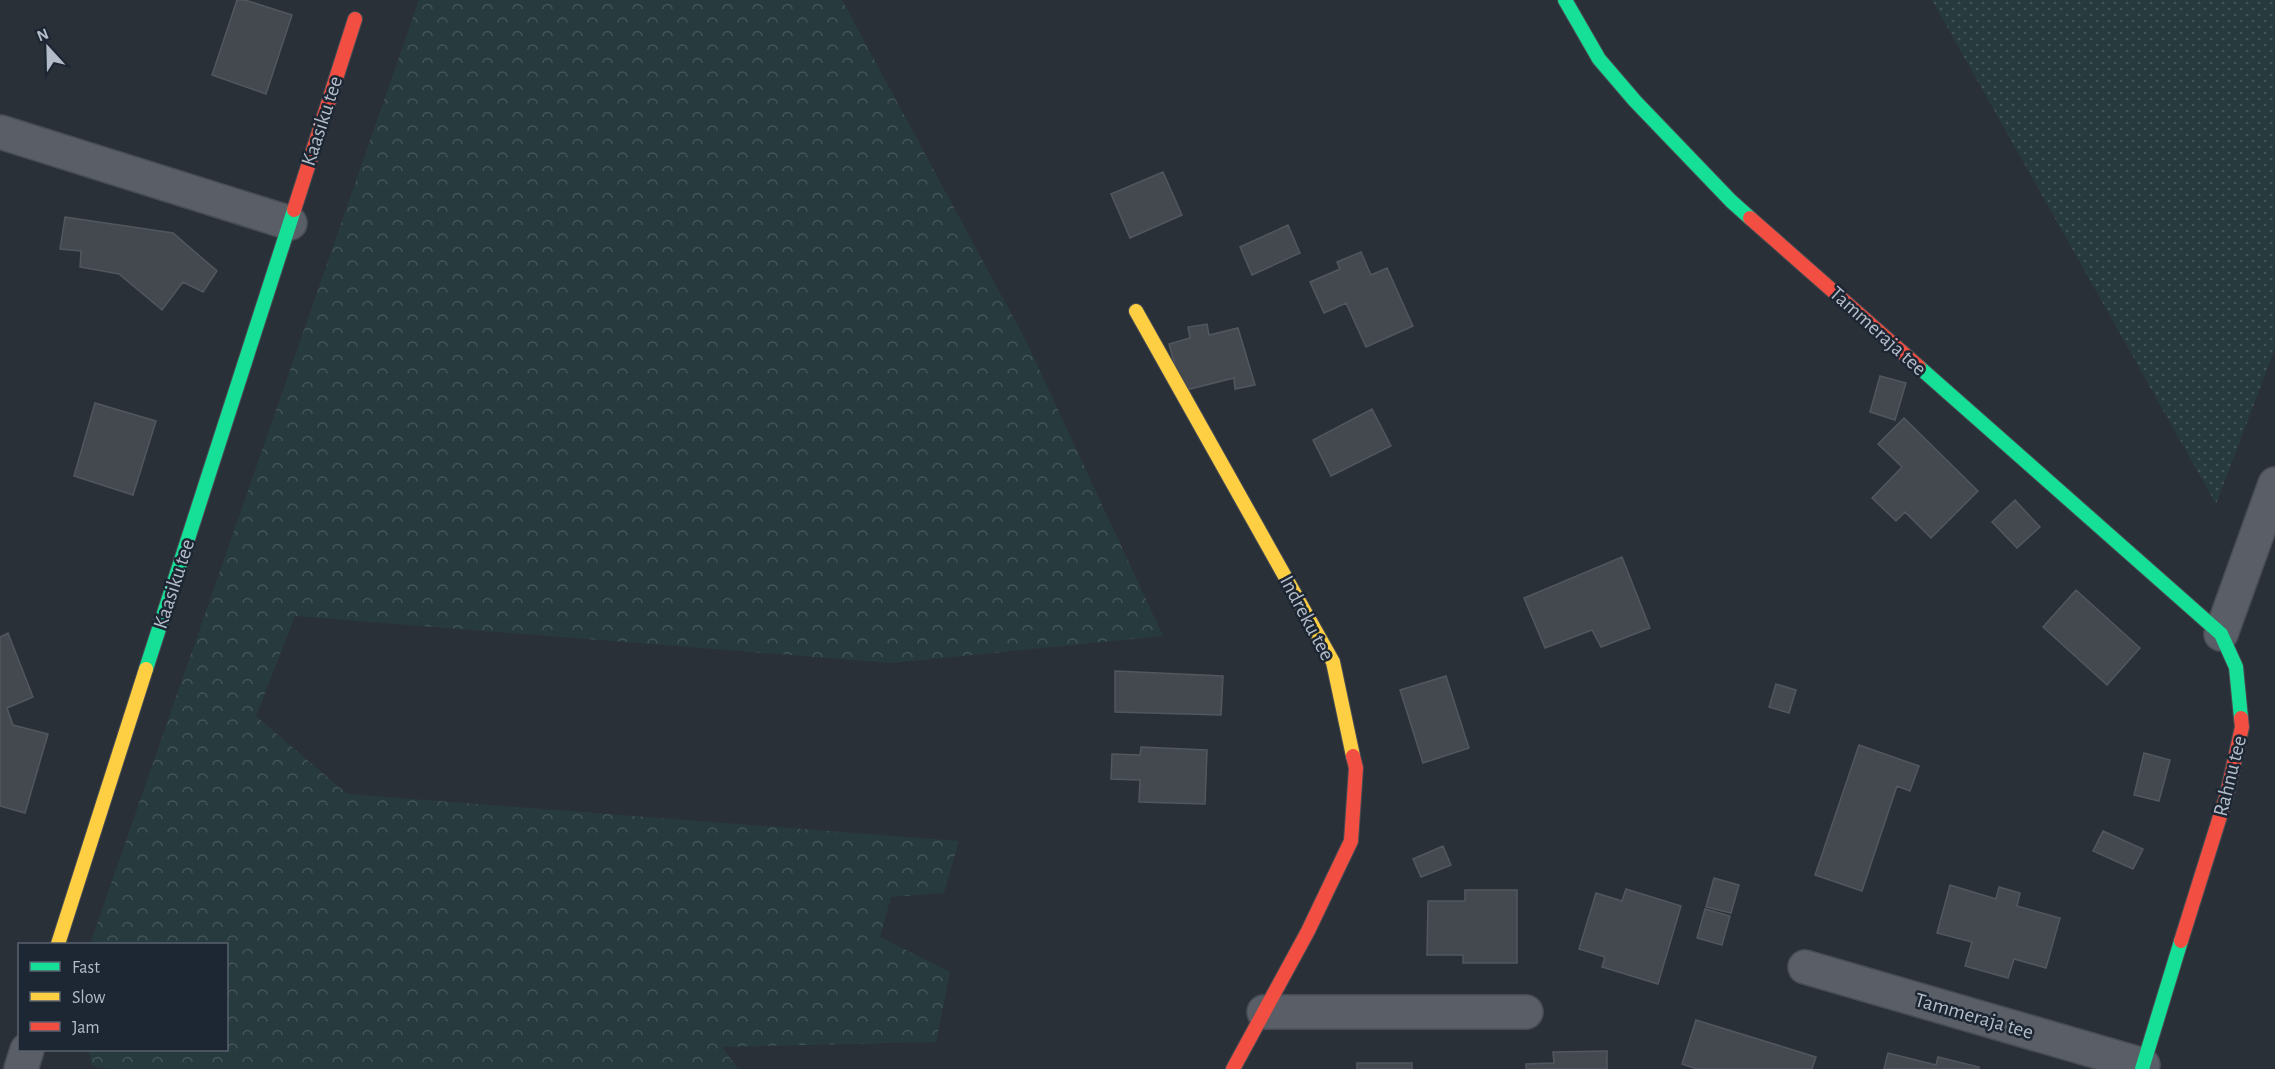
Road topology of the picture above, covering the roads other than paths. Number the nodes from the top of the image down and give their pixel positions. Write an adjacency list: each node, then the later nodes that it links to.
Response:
1 (1565, 0): 7 (street, Tammeraja tee)
2 (355, 19): 4 (street, Kaasiku tee)
3 (0, 132): 4 (street)
4 (290, 223): 8 (street, Kaasiku tee)
5 (1136, 311): 10 (street, Indreku tee)
6 (2275, 484): 7 (street)
7 (2221, 634): 13 (street, Rahnu tee)
8 (59, 943)
9 (1805, 967): 13 (street, Tammeraja tee)
10 (1264, 1012): 11 (street); 15 (street, Indreku tee)
11 (1526, 1012)
12 (27, 1051): 14 (street)
13 (2143, 1067)
14 (21, 1069)
15 (1233, 1069)

